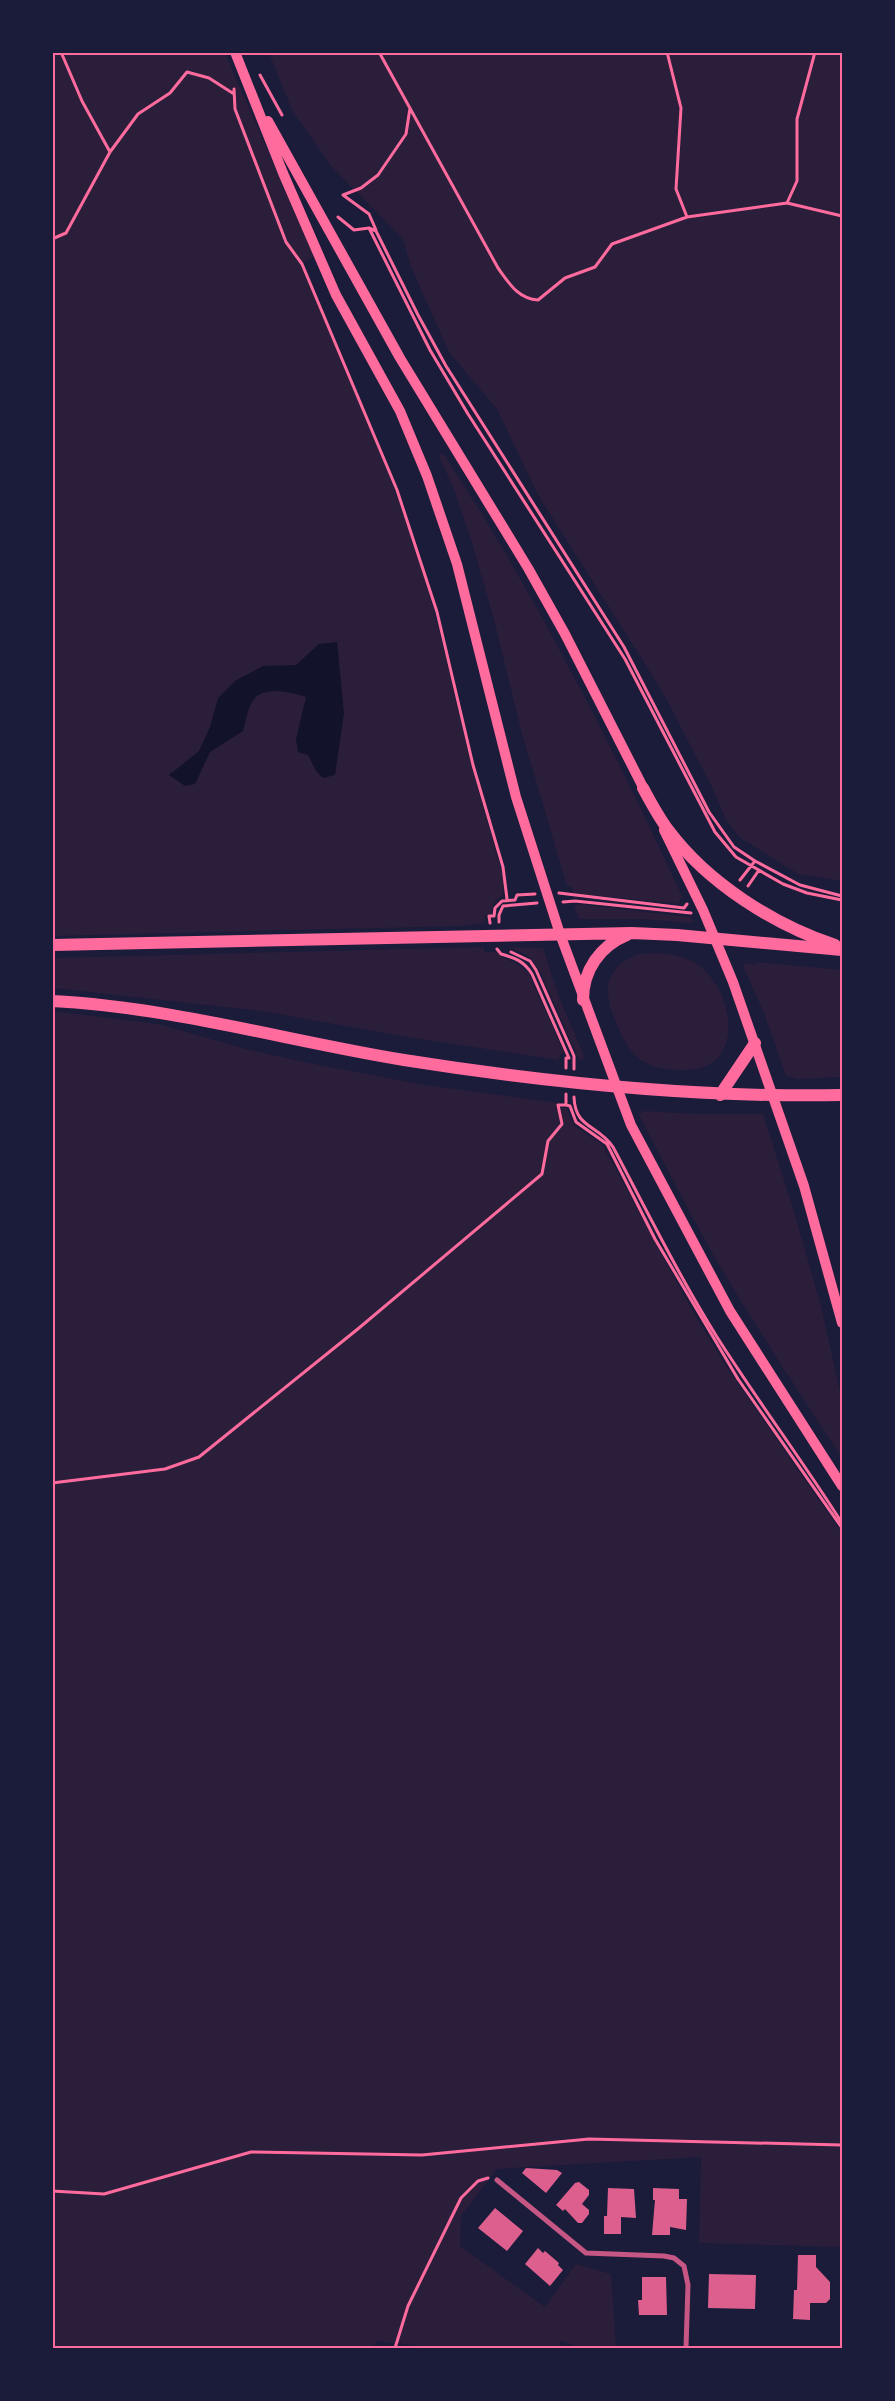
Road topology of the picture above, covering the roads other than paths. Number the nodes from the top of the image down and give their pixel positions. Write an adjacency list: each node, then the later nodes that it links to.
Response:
1 (235, 52): 2 (main road)
2 (249, 85): 3 (main road); 5 (main road)
3 (643, 788): 6 (main road); 8 (main road)
4 (632, 933): 5 (main road); 6 (main road); 9 (main road)
5 (560, 934): 7 (main road); 9 (main road)
6 (715, 938): 8 (main road); 11 (main road)
7 (52, 945)
8 (842, 949)
9 (583, 1000): 12 (main road)
10 (52, 1001): 12 (main road)
11 (755, 1043): 13 (main road); 15 (main road)
12 (616, 1088): 13 (main road); 17 (main road)
13 (720, 1095): 15 (main road)
14 (842, 1095): 15 (main road)
15 (773, 1096): 16 (main road)
16 (842, 1323)
17 (842, 1486)
18 (497, 2180): 19 (street)
19 (686, 2348)

